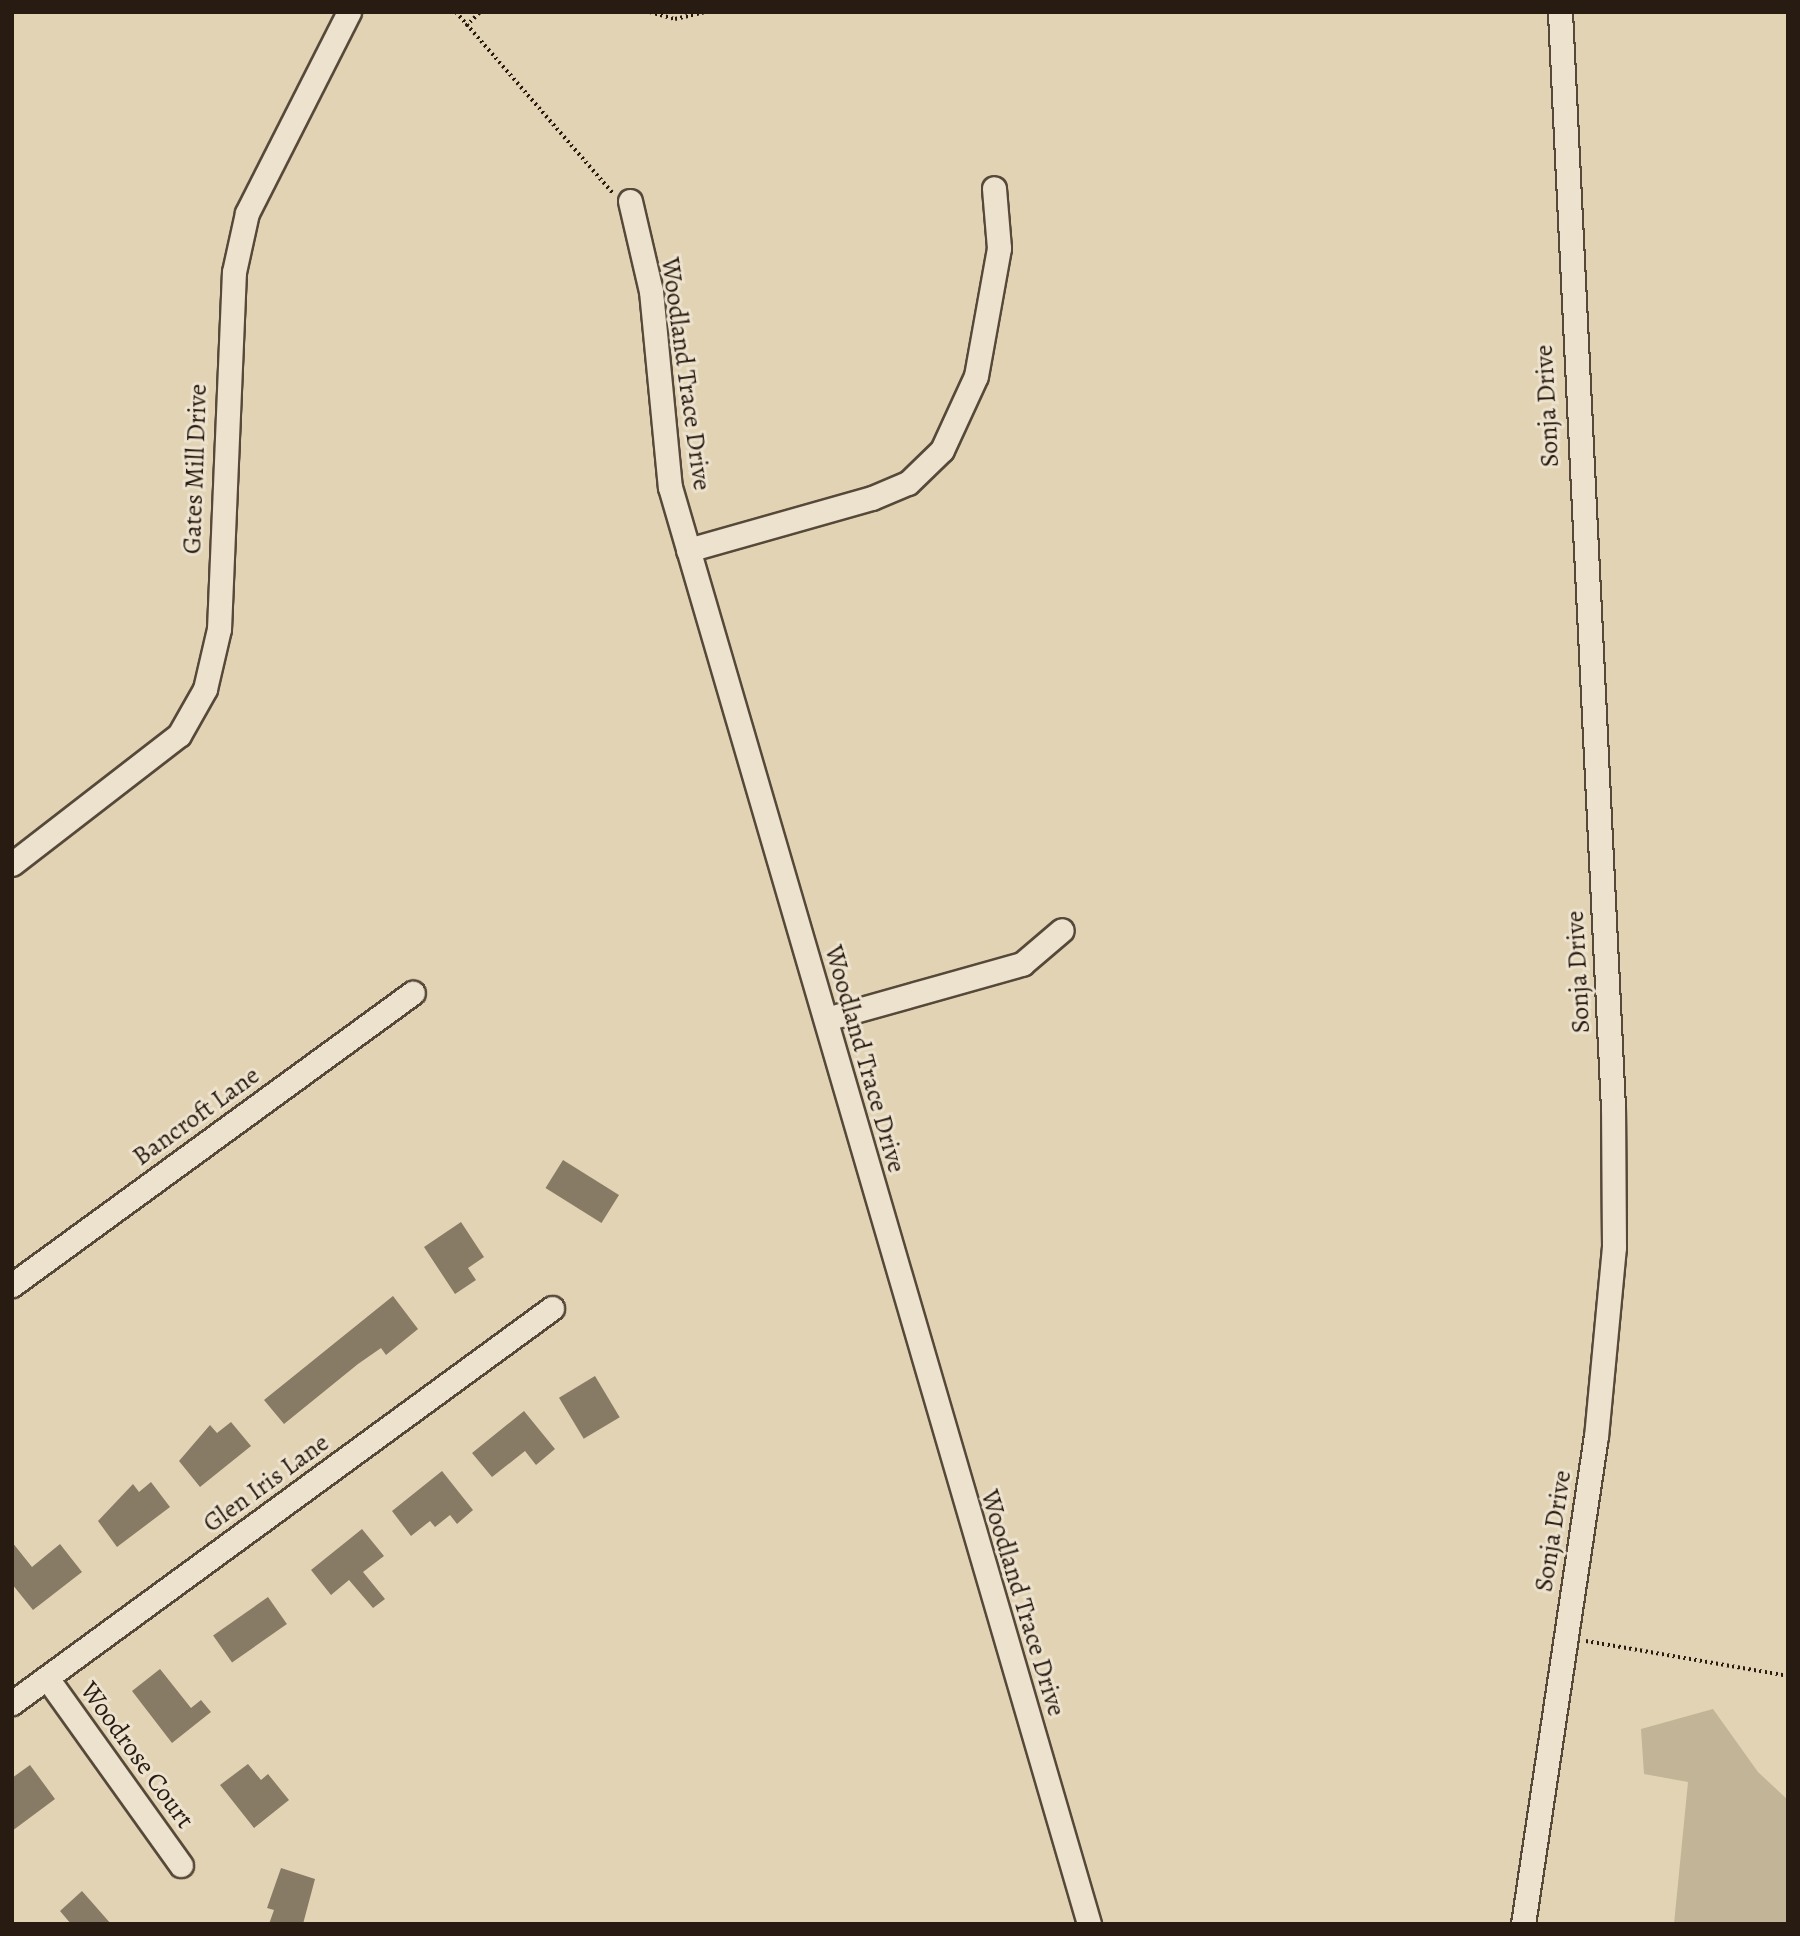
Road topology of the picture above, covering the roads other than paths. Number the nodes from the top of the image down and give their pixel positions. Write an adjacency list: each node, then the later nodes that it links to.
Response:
1 (349, 12): 6 (street, Gates Mill Drive)
2 (1560, 12): 16 (street, Sonja Drive)
3 (995, 188): 5 (street)
4 (630, 201): 5 (street, Woodland Trace Drive)
5 (688, 550): 9 (street, Woodland Trace Drive)
6 (12, 864)
7 (1062, 930): 9 (street)
8 (413, 993): 10 (street, Bancroft Lane)
9 (825, 1019): 15 (street, Woodland Trace Drive)
10 (12, 1285)
11 (552, 1308): 12 (street, Glen Iris Lane)
12 (47, 1678): 13 (street, Glen Iris Lane); 14 (street, Woodrose Court)
13 (12, 1703)
14 (181, 1866)
15 (1089, 1924)
16 (1523, 1924)

